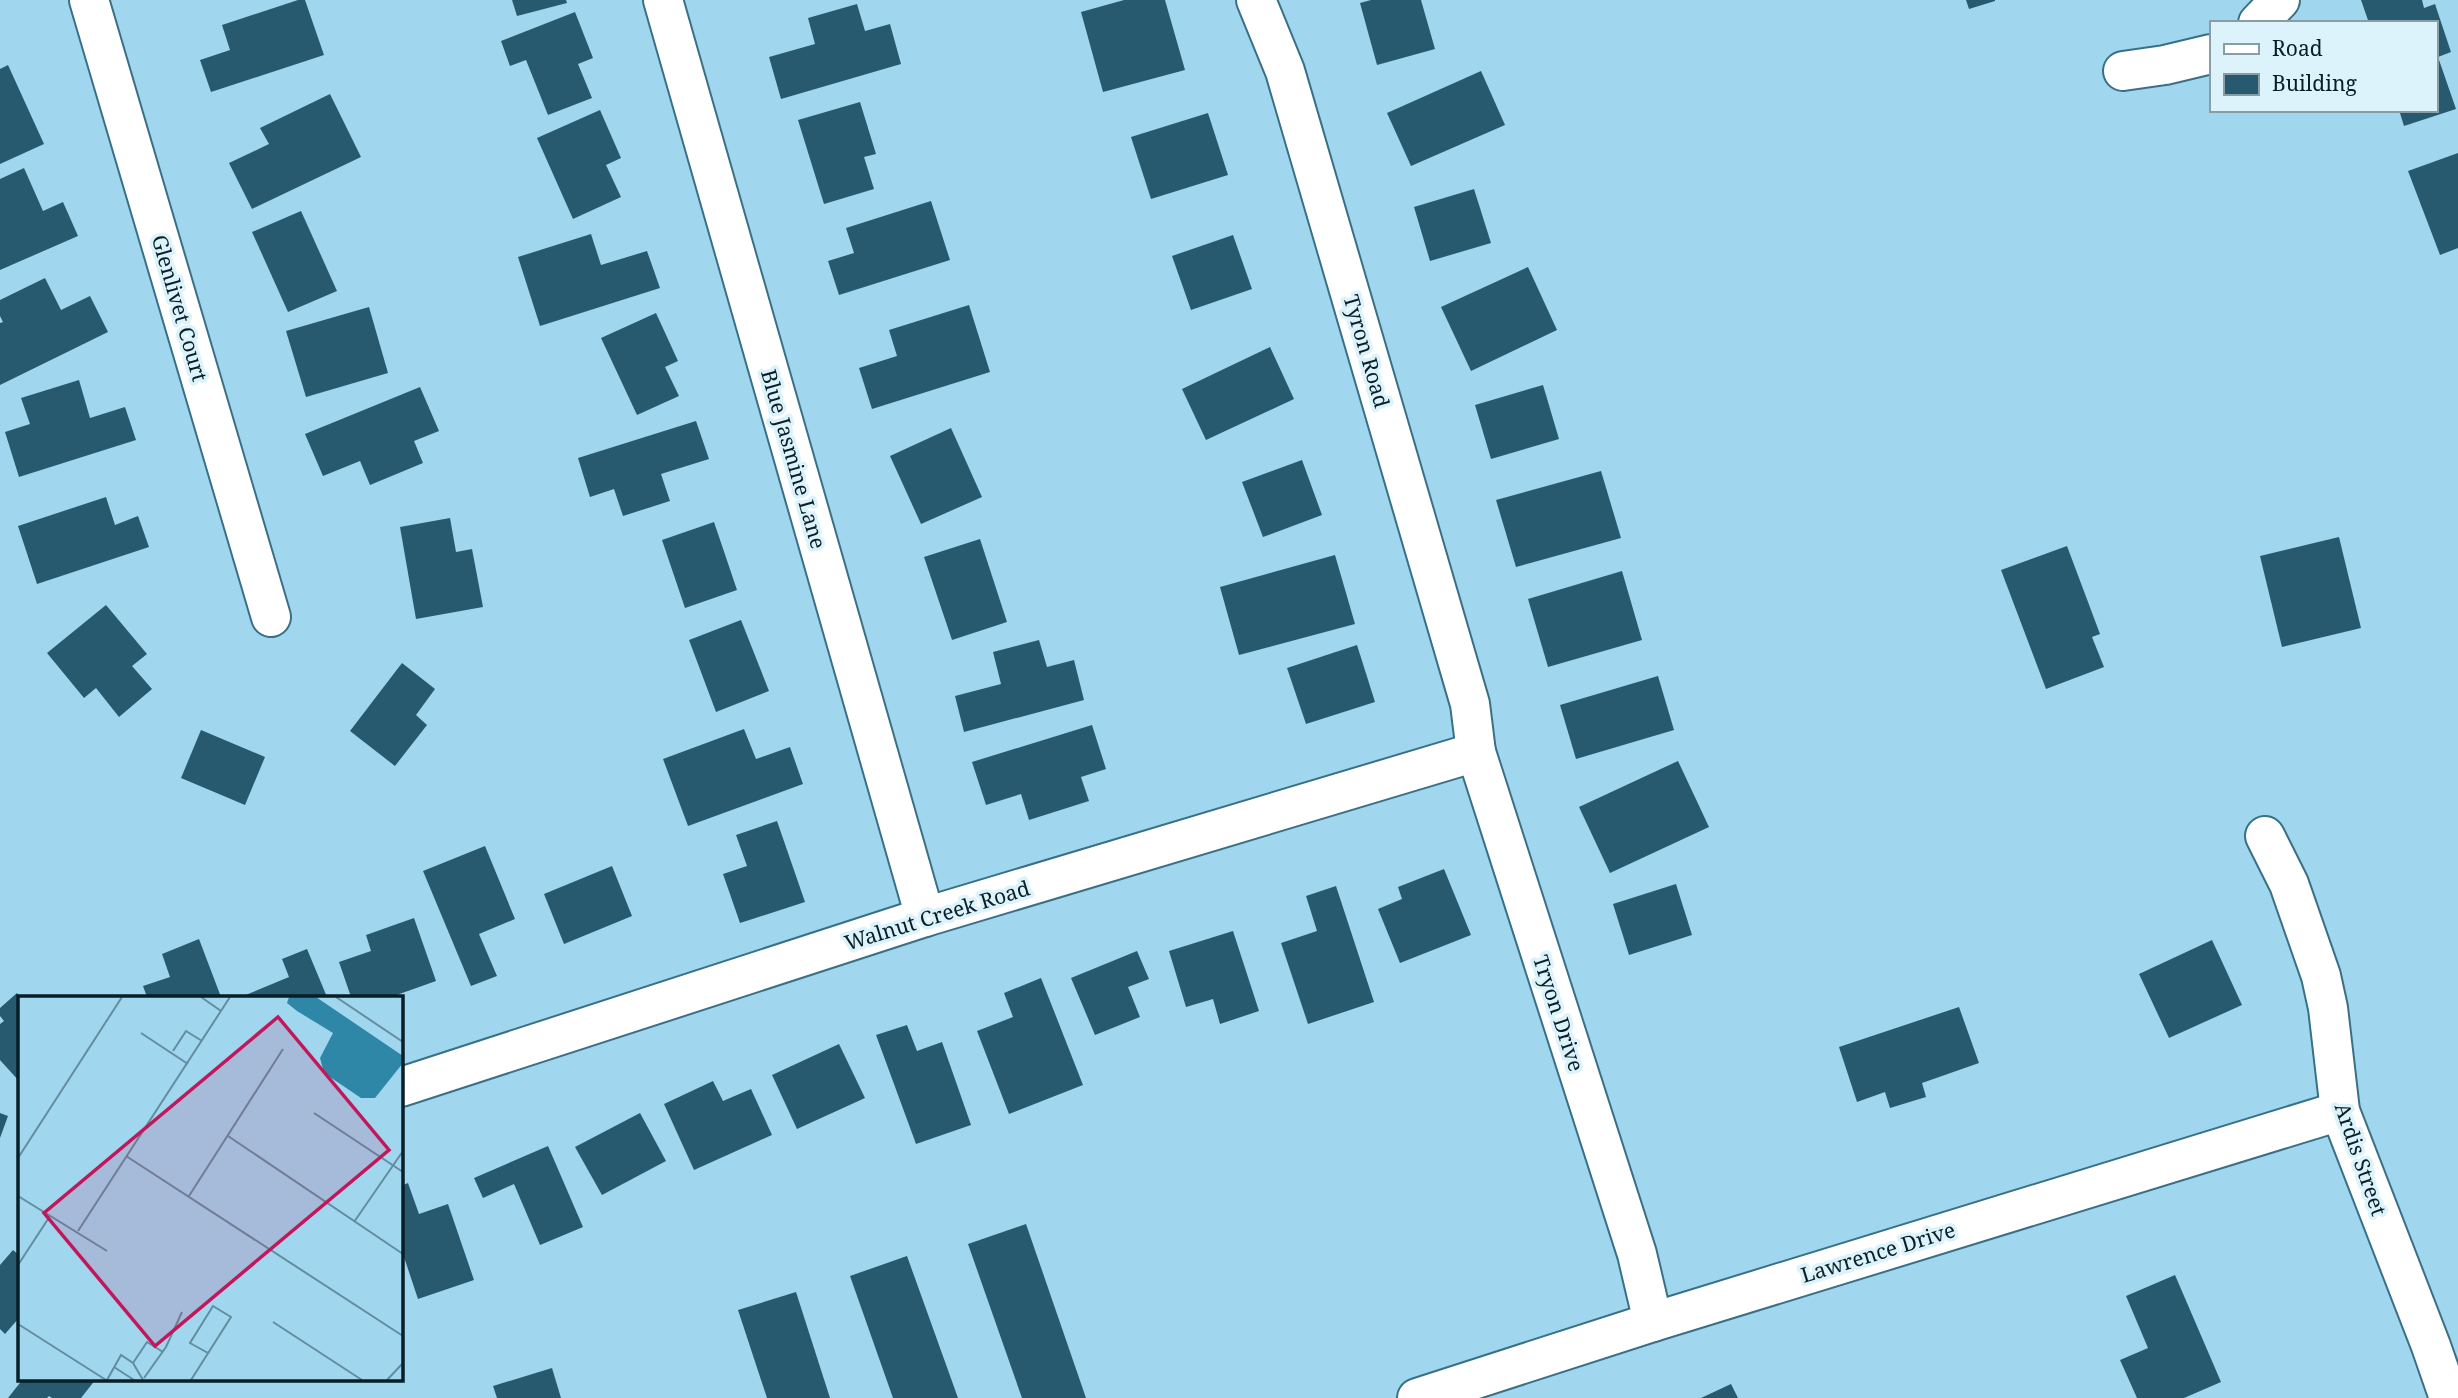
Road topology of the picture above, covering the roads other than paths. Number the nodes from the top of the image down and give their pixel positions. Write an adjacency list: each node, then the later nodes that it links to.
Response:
1 (89, 0): 8 (street, Glenlivet Court)
2 (663, 0): 12 (street, Blue Jasmine Lane)
3 (1256, 0): 9 (street, Tyron Road)
4 (2280, 0): 5 (street)
5 (2260, 21)
6 (2210, 54): 7 (street)
7 (2123, 71)
8 (271, 617)
9 (1470, 704): 10 (street, Tryon Drive)
10 (1476, 752): 12 (street, Walnut Creek Road); 15 (street, Tryon Drive)
11 (2265, 836): 14 (street, Ardis Street)
12 (925, 918): 13 (street, Walnut Creek Road)
13 (402, 1087)
14 (2340, 1111): 15 (street, Lawrence Drive); 16 (street, Ardis Street)
15 (1653, 1322): 17 (street, Lawrence Drive)
16 (2445, 1343): 18 (street, Ardis Street)
17 (1417, 1398)
18 (2449, 1398)

